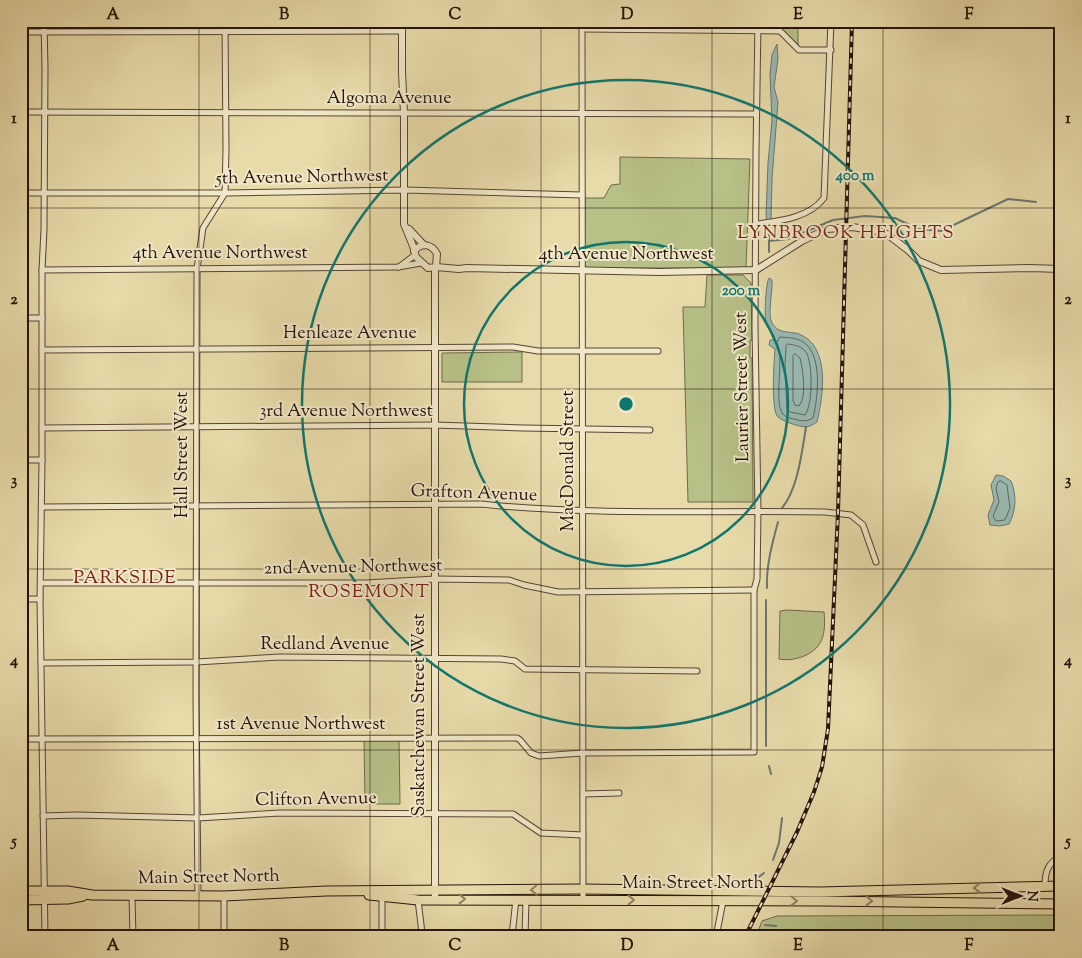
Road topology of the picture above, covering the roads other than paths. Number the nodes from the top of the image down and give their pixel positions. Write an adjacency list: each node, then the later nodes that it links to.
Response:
1 (44, 21): 12 (street)
2 (225, 21): 10 (street)
3 (402, 21): 8 (street)
4 (582, 21): 7 (street, MacDonald Street)
5 (758, 21): 9 (street, Laurier Street West)
6 (831, 21): 13 (street)
7 (582, 29): 9 (street); 18 (street, MacDonald Street)
8 (402, 30): 10 (street); 17 (street)
9 (758, 30): 13 (street); 19 (street, Laurier Street West)
10 (226, 31): 12 (street); 16 (street)
11 (21, 32): 12 (street)
12 (44, 32): 15 (street)
13 (831, 50): 26 (street)
14 (21, 112): 15 (street, Algoma Avenue)
15 (44, 112): 16 (street, Algoma Avenue); 23 (street)
16 (226, 113): 17 (street, Algoma Avenue); 22 (street)
17 (404, 113): 18 (street, Algoma Avenue); 20 (street)
18 (582, 114): 19 (street, Algoma Avenue); 24 (street, MacDonald Street)
19 (756, 114): 26 (street, Laurier Street West)
20 (404, 190): 22 (street, 5th Avenue Northwest); 24 (street, 5th Avenue Northwest); 25 (street)
21 (21, 193): 23 (street, 5th Avenue Northwest)
22 (225, 193): 23 (street, 5th Avenue Northwest); 34 (street, Hall Street West)
23 (44, 194): 36 (street)
24 (582, 194): 38 (street, MacDonald Street)
25 (405, 214): 27 (street); 28 (street)
26 (757, 224): 37 (street, Laurier Street West)
27 (424, 245): 28 (street); 29 (street)
28 (415, 253): 30 (street); 31 (street)
29 (438, 259): 32 (street); 33 (street, 4th Avenue Northwest)
30 (421, 263): 31 (street, 4th Avenue Northwest); 32 (street)
31 (398, 267): 34 (street, 4th Avenue Northwest)
32 (433, 268): 33 (street, 4th Avenue Northwest); 41 (street, Saskatchewan Street West)
33 (467, 268): 38 (street, 4th Avenue Northwest)
34 (197, 269): 36 (street, 4th Avenue Northwest); 42 (street, Hall Street West)
35 (1061, 269): 37 (street)
36 (42, 270): 40 (street)
37 (756, 270): 38 (street, 4th Avenue Northwest); 57 (street, Laurier Street West)
38 (582, 271): 44 (street, MacDonald Street)
39 (21, 318): 40 (street)
40 (42, 318): 43 (street)
41 (435, 347): 42 (street, Henleaze Avenue); 44 (street, Henleaze Avenue); 46 (street, Saskatchewan Street West)
42 (196, 348): 43 (street, Henleaze Avenue); 47 (street, Hall Street West)
43 (42, 350): 48 (street)
44 (582, 351): 45 (street, Henleaze Avenue); 49 (street, MacDonald Street)
45 (658, 351)
46 (435, 425): 47 (street, 3rd Avenue Northwest); 49 (street, 3rd Avenue Northwest); 53 (street, Saskatchewan Street West)
47 (197, 426): 48 (street, 3rd Avenue Northwest); 54 (street, Hall Street West)
48 (42, 428): 52 (street)
49 (582, 429): 50 (street, 3rd Avenue Northwest); 56 (street, MacDonald Street)
50 (650, 430)
51 (21, 460): 52 (street)
52 (42, 460): 55 (street)
53 (435, 505): 54 (street, Grafton Avenue); 56 (street, Grafton Avenue); 59 (street, Saskatchewan Street West)
54 (196, 506): 55 (street, Grafton Avenue); 61 (street, Hall Street West)
55 (42, 507): 60 (street)
56 (582, 510): 57 (street, Grafton Avenue); 63 (street, MacDonald Street)
57 (758, 512): 58 (street, Grafton Avenue); 62 (street, Laurier Street West)
58 (876, 562)
59 (435, 579): 61 (street, 2nd Avenue Northwest); 63 (street, 2nd Avenue Northwest); 66 (street, Saskatchewan Street West)
60 (42, 583): 61 (street, 2nd Avenue Northwest); 65 (street)
61 (197, 584): 67 (street, Hall Street West)
62 (754, 590): 63 (street, 2nd Avenue Northwest); 75 (street, Laurier Street West)
63 (582, 592): 69 (street, MacDonald Street)
64 (21, 599): 65 (street)
65 (40, 599): 68 (street)
66 (435, 659): 67 (street, Redland Avenue); 69 (street, Redland Avenue); 74 (street, Saskatchewan Street West)
67 (196, 662): 68 (street, Redland Avenue); 73 (street, Hall Street West)
68 (41, 663): 72 (street)
69 (582, 670): 70 (street, Redland Avenue); 76 (street, MacDonald Street)
70 (697, 671)
71 (21, 739): 72 (street, 1st Avenue Northwest)
72 (41, 739): 73 (street, 1st Avenue Northwest); 80 (street)
73 (196, 739): 74 (street, 1st Avenue Northwest); 81 (street, Hall Street West)
74 (435, 739): 76 (street, 1st Avenue Northwest); 79 (street, Saskatchewan Street West)
75 (754, 752): 76 (street, 1st Avenue Northwest)
76 (583, 753): 78 (street, MacDonald Street)
77 (619, 792): 78 (street)
78 (583, 794): 82 (street, MacDonald Street)
79 (435, 814): 81 (street, Clifton Avenue); 82 (street, Clifton Avenue); 90 (street, Saskatchewan Street West)
80 (44, 816): 81 (street, Clifton Avenue); 89 (street)
81 (198, 818): 92 (street, Hall Street West)
82 (583, 835): 86 (street, MacDonald Street)
83 (1061, 856): 84 (street)
84 (1045, 886): 85 (main road, Main Street North); 86 (main road, Main Street North, one-way to 86)
85 (1061, 886)
86 (583, 889): 90 (main road, Main Street North, one-way to 90); 98 (street, MacDonald Street)
87 (21, 891): 89 (main road, Main Street North)
88 (382, 893): 90 (main road, Main Street North); 93 (main road, Main Street North); 97 (main road, Main Street North); 104 (street)
89 (45, 895): 91 (main road, Main Street North); 96 (main road, Main Street North); 101 (street)
90 (435, 895): 94 (main road, Main Street North, one-way to 94); 97 (main road, Main Street North)
91 (132, 896): 92 (main road, Main Street North); 102 (street)
92 (198, 896): 93 (main road, Main Street North)
93 (224, 896): 103 (street)
94 (516, 899): 95 (main road, Main Street North); 106 (street)
95 (526, 899): 98 (main road, Main Street North); 107 (street)
96 (21, 900)
97 (418, 900): 105 (street)
98 (583, 900): 99 (main road, Main Street North, one-way to 99)
99 (723, 901): 100 (main road, Main Street North, one-way to 100); 108 (street)
100 (1061, 904)
101 (45, 937)
102 (133, 937)
103 (224, 937)
104 (382, 937)
105 (424, 937)
106 (510, 937)
107 (525, 937)
108 (716, 937)

